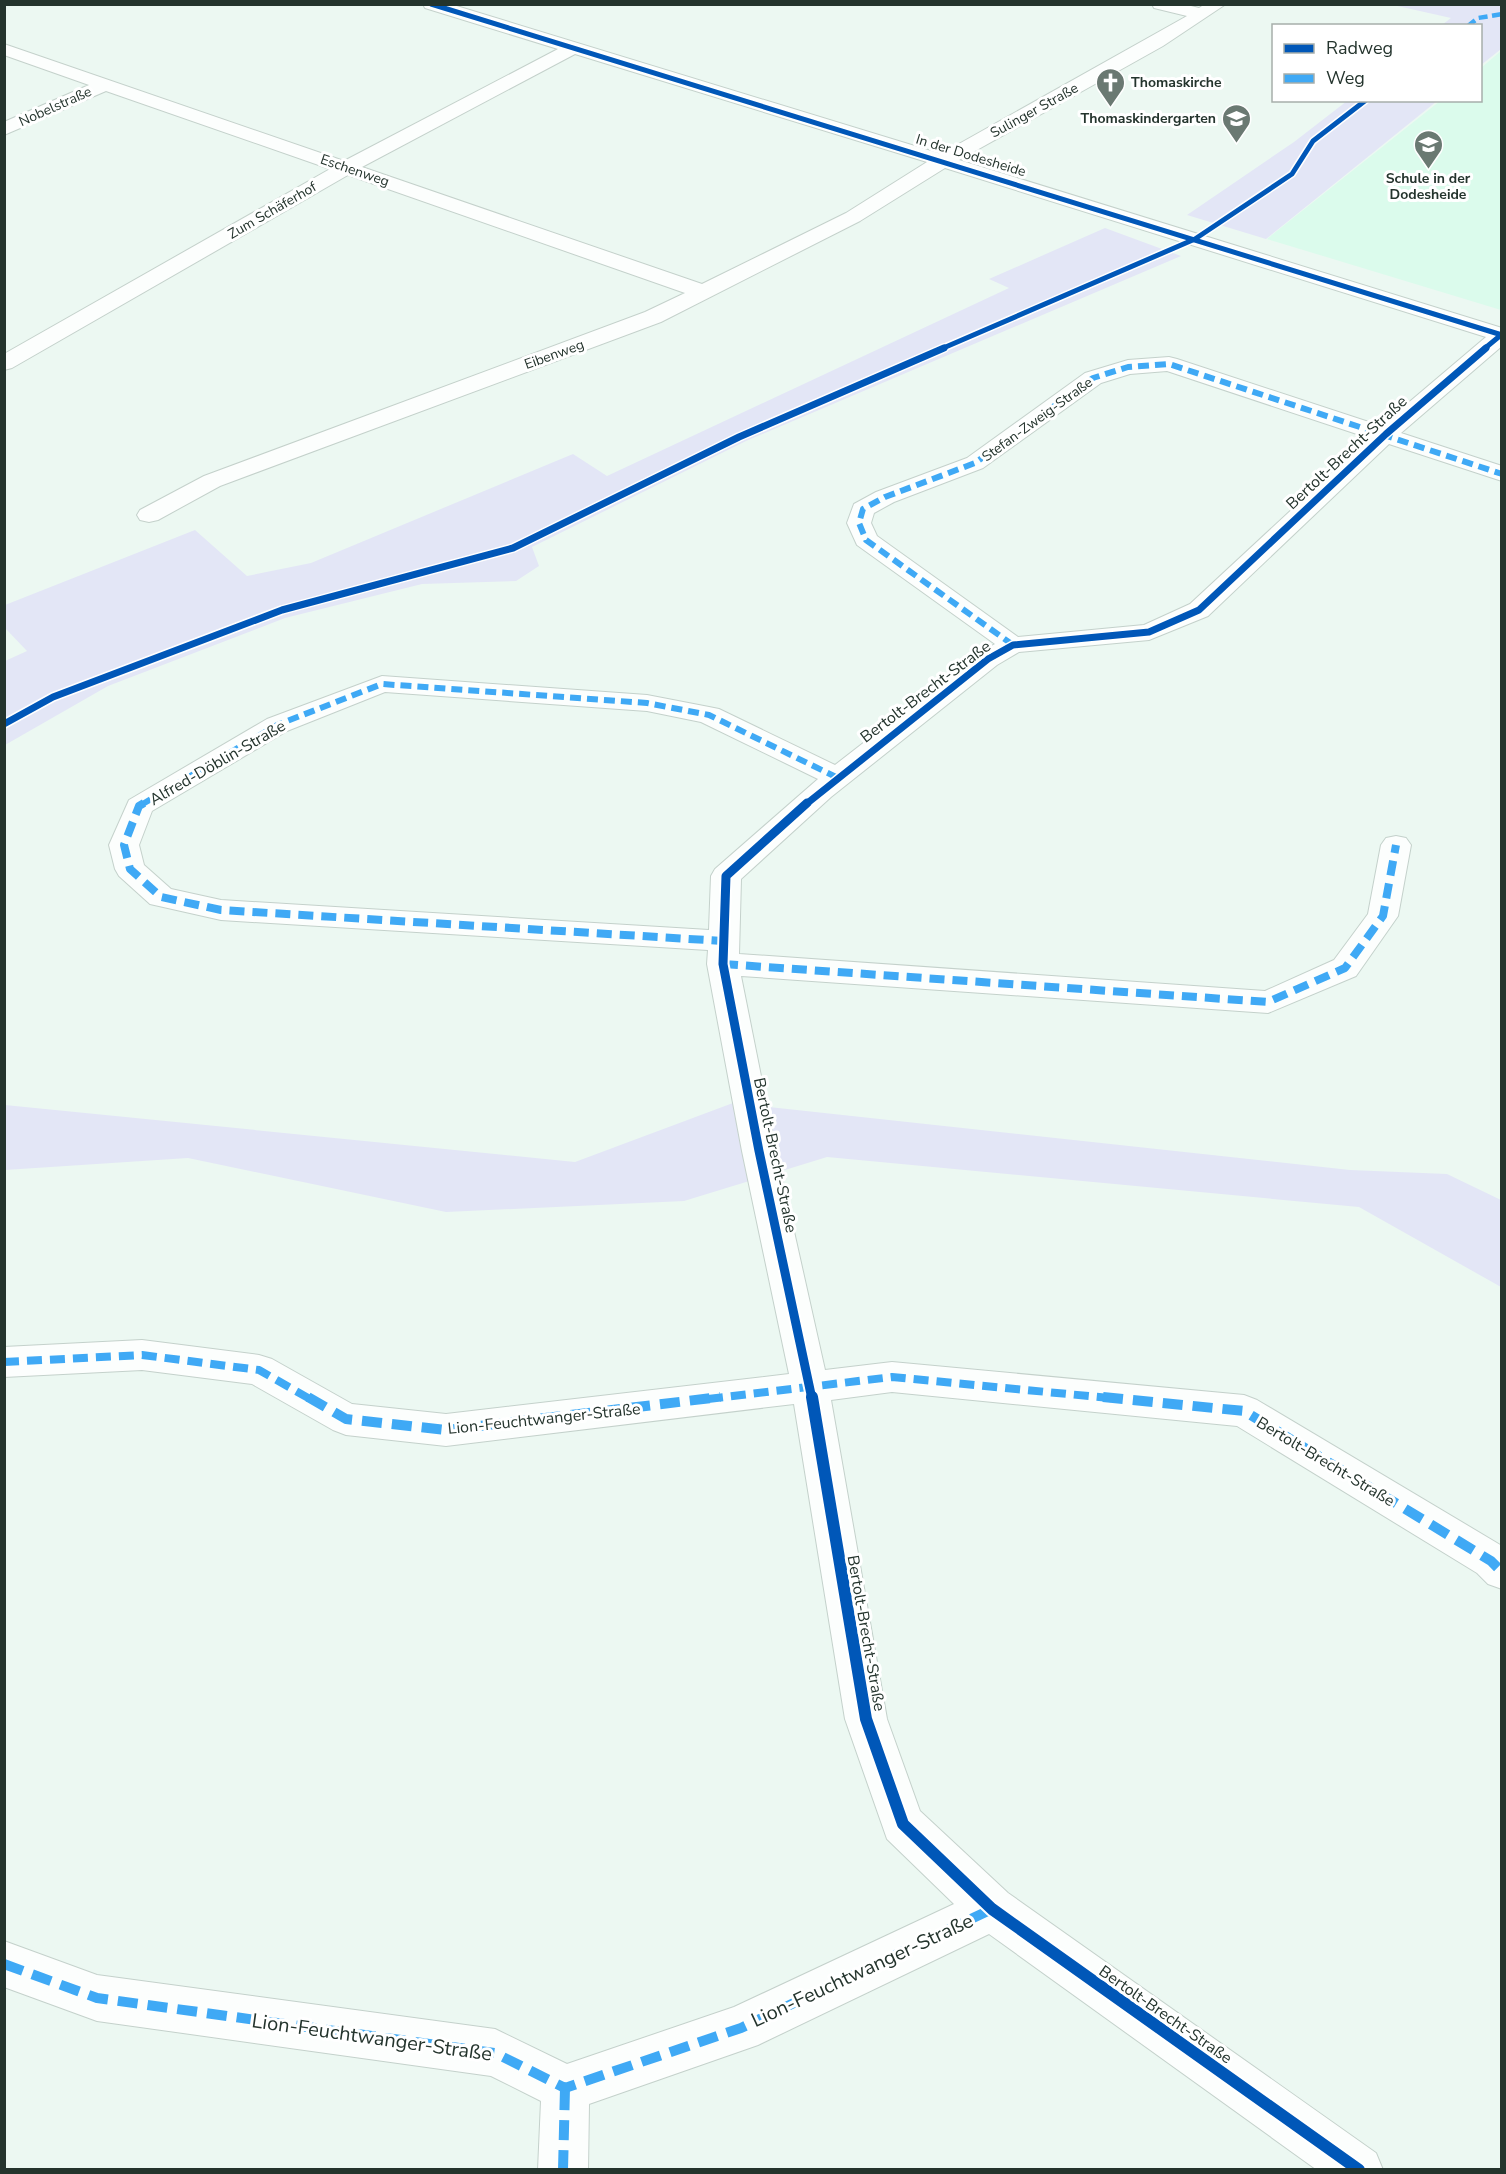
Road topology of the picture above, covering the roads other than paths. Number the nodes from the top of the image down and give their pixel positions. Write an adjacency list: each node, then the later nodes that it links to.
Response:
1 (431, 4): 5 (street, In der Dodesheide)
2 (1160, 4): 4 (street)
3 (1218, 4): 4 (street, Sulinger Straße)
4 (1201, 14): 9 (street, Sulinger Straße)
5 (575, 47): 9 (street, In der Dodesheide); 10 (street, Zum Schäferhof)
6 (4, 49): 7 (street, Eschenweg)
7 (106, 84): 8 (street, Nobelstraße); 10 (street, Eschenweg)
8 (4, 129)
9 (944, 160): 11 (street, Eibenweg); 12 (street, In der Dodesheide)
10 (347, 167): 11 (street, Eschenweg); 13 (street, Zum Schäferhof)
11 (704, 292): 16 (street, Eibenweg)
12 (1501, 335): 14 (street, Bertolt-Brecht-Straße)
13 (4, 363)
14 (1386, 434): 15 (street, Bertolt-Brecht-Straße); 17 (street, Bertolt-Brecht-Straße); 17 (street, Stefan-Zweig-Straße)
15 (1502, 474)
16 (148, 515)
17 (1013, 645): 18 (street, Bertolt-Brecht-Straße)
18 (836, 777): 20 (street, Bertolt-Brecht-Straße); 20 (street, Alfred-Döblin-Straße)
19 (1396, 845): 20 (street)
20 (722, 953): 22 (street, Bertolt-Brecht-Straße)
21 (4, 1362): 22 (street, Lion-Feuchtwanger-Straße)
22 (810, 1387): 23 (street, Bertolt-Brecht-Straße); 24 (street, Bertolt-Brecht-Straße)
23 (1502, 1572)
24 (992, 1909): 26 (street, Lion-Feuchtwanger-Straße); 28 (street, Bertolt-Brecht-Straße)
25 (4, 1964): 26 (street, Lion-Feuchtwanger-Straße)
26 (565, 2088): 27 (street)
27 (563, 2169)
28 (1359, 2169)

